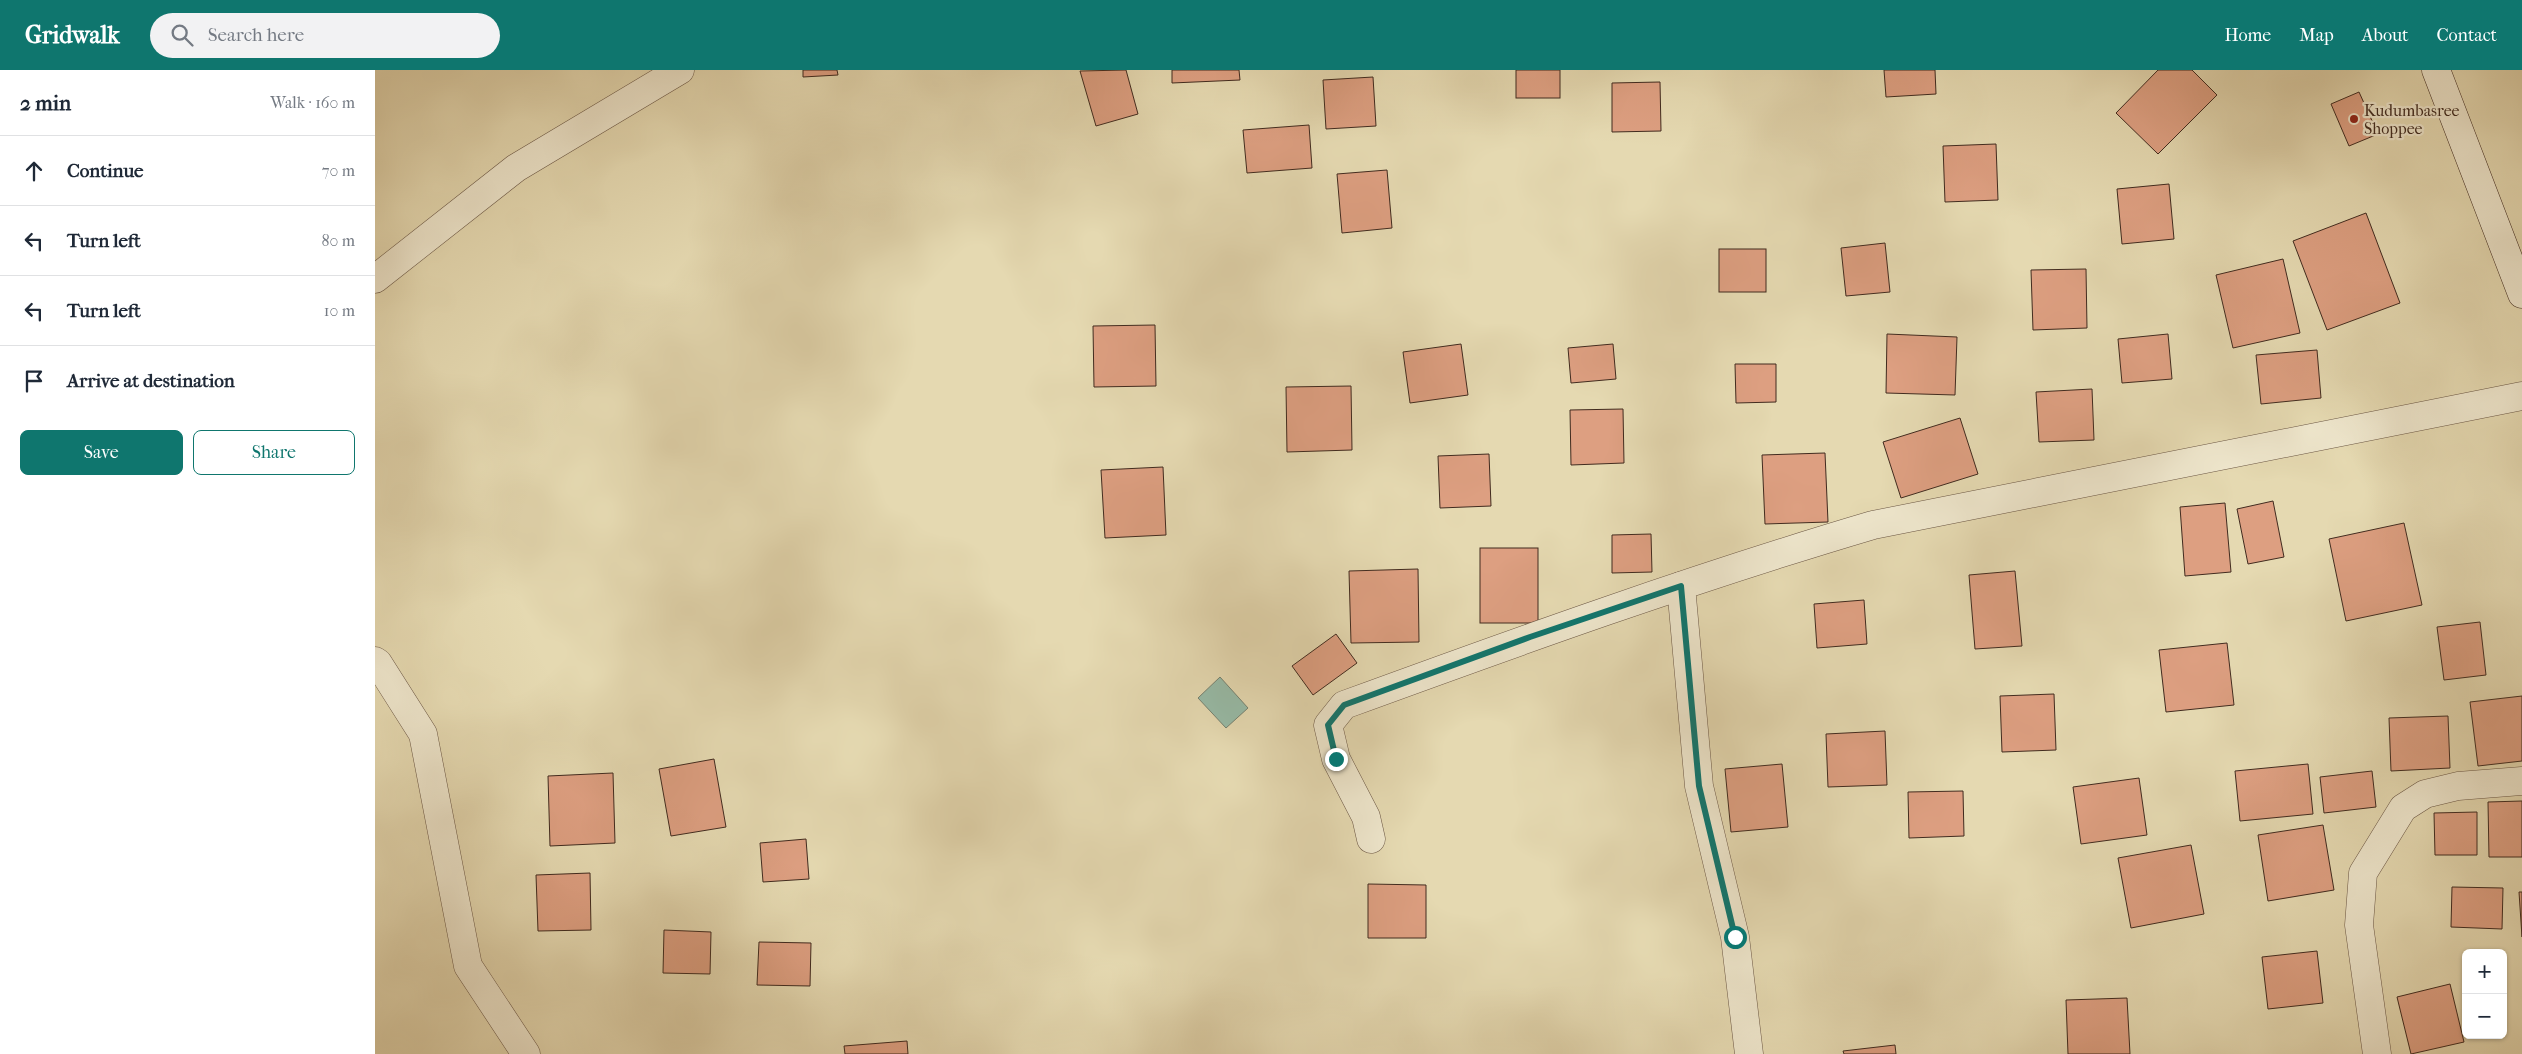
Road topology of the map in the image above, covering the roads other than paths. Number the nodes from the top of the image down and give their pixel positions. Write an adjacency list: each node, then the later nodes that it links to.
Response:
1 (680, 70): 3 (street)
2 (2436, 70): 4 (street)
3 (375, 279)
4 (2522, 294)
5 (2522, 396): 6 (street)
6 (1681, 586): 9 (street); 11 (street)
7 (375, 661): 10 (street)
8 (2522, 781): 12 (street)
9 (1371, 839)
10 (526, 1054)
11 (1749, 1054)
12 (2377, 1054)

